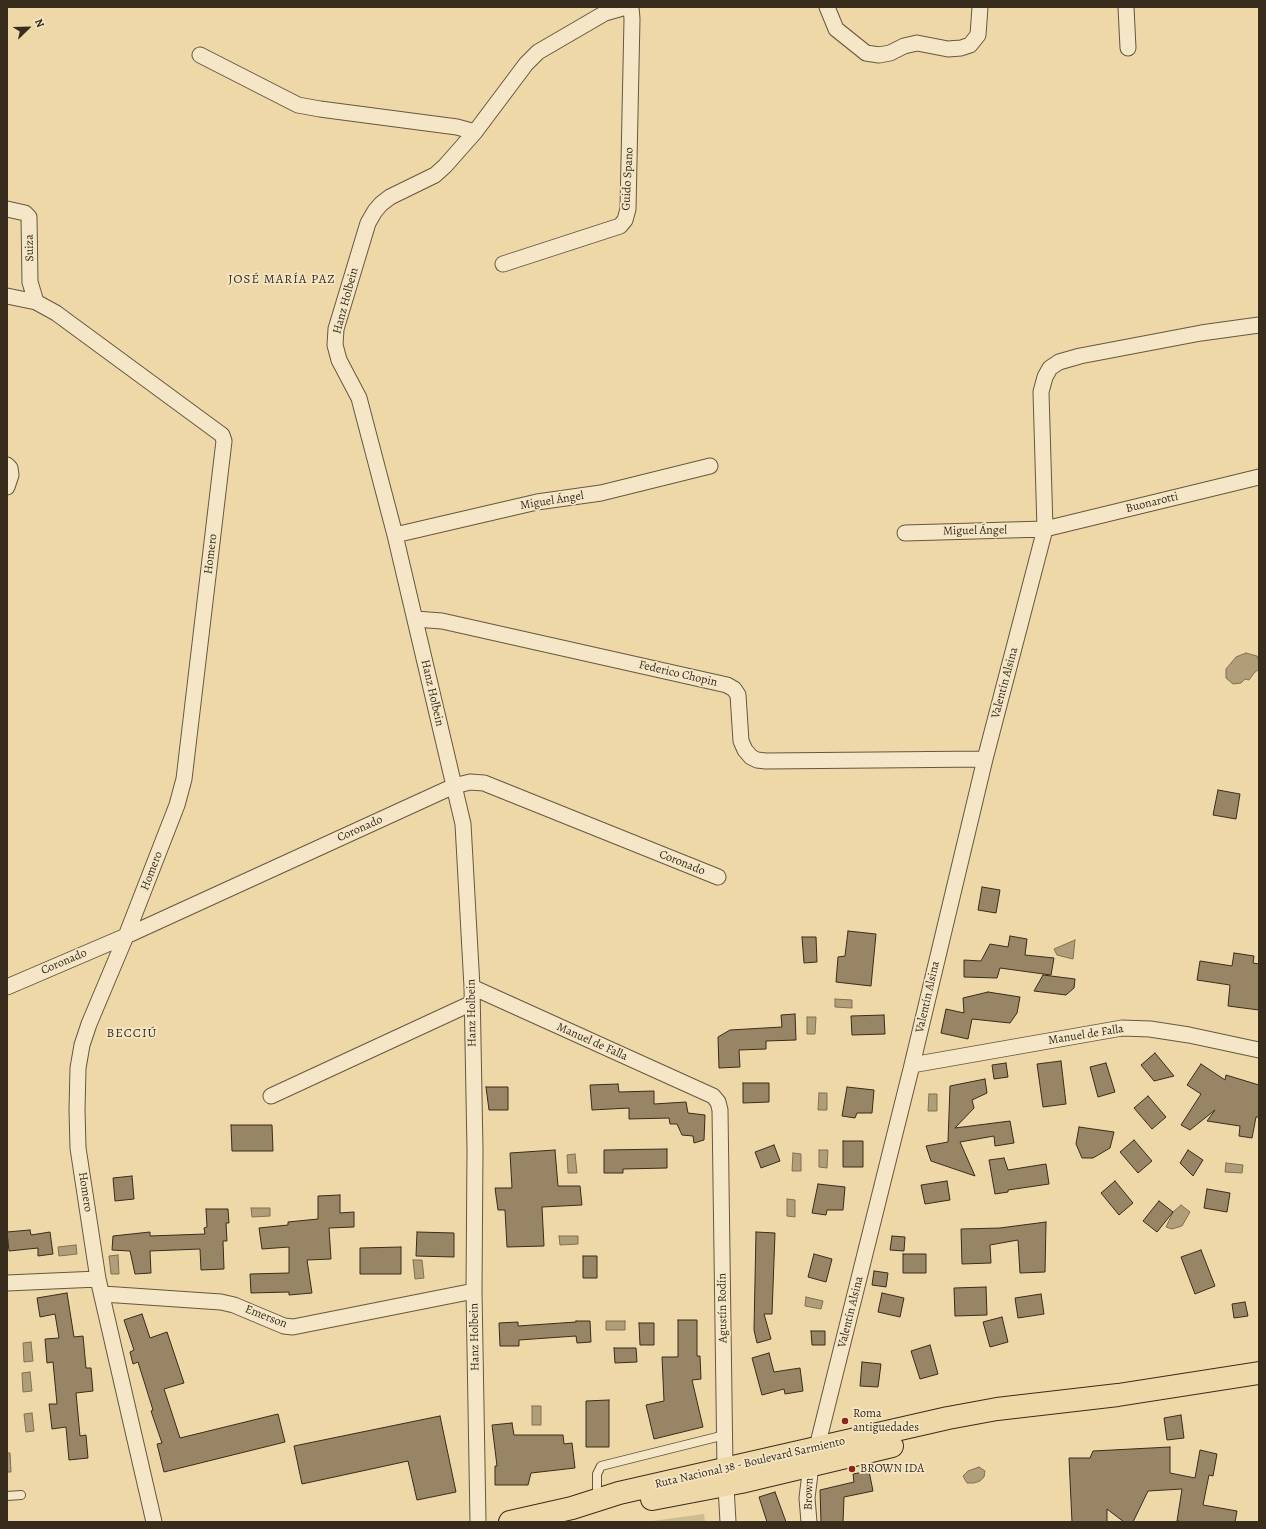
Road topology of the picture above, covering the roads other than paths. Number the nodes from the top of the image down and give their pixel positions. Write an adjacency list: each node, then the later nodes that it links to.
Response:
1 (626, 7): 8 (street, Hanz Holbein)
2 (631, 7): 10 (street, Guido Spano)
3 (827, 7): 4 (street)
4 (980, 7)
5 (1126, 7): 6 (street)
6 (1128, 48)
7 (200, 55): 8 (street)
8 (475, 132): 20 (street, Hanz Holbein)
9 (10, 208): 12 (street, Suiza)
10 (503, 264)
11 (7, 296): 12 (street, Homero)
12 (36, 302): 25 (street, Homero)
13 (1259, 325): 18 (street, Valentín Alsina)
14 (7, 466): 17 (street)
15 (710, 466): 20 (street, Miguel Ángel)
16 (1259, 477): 18 (street, Buonarotti)
17 (7, 487)
18 (1045, 529): 19 (street, Miguel Ángel); 22 (street, Valentín Alsina)
19 (905, 532)
20 (395, 536): 21 (street, Hanz Holbein)
21 (415, 619): 22 (street, Federico Chopin); 23 (street, Hanz Holbein)
22 (985, 759): 30 (street, Valentín Alsina)
23 (454, 786): 24 (street, Coronado); 25 (street, Coronado); 27 (street, Hanz Holbein)
24 (718, 877)
25 (126, 936): 26 (street, Coronado); 33 (street, Homero)
26 (7, 987)
27 (472, 987): 28 (street, Hanz Holbein); 32 (street, Manuel de Falla)
28 (472, 1003): 31 (street); 35 (street, Hanz Holbein)
29 (1259, 1050): 30 (street, Manuel de Falla)
30 (912, 1065): 40 (street, Valentín Alsina)
31 (271, 1096)
32 (712, 1096): 39 (street, Agustín Rodín)
33 (98, 1279): 34 (street); 36 (street, Homero)
34 (7, 1283)
35 (474, 1291): 36 (street, Emerson); 48 (street, Hanz Holbein)
36 (103, 1294): 47 (street, Homero)
37 (1259, 1373): 38 (main road, Ruta Nacional 38 - Boulevard Sarmiento)
38 (1118, 1395): 40 (main road, Ruta Nacional 38 - Boulevard Sarmiento); 40 (main road, Ruta Nacional 38 - Boulevard Sarmiento)
39 (724, 1435): 41 (street, Agustín Rodín); 44 (lane)
40 (814, 1456): 41 (main road, Ruta Nacional 38 - Boulevard Sarmiento); 50 (street, Brown)
41 (731, 1478): 44 (main road, Ruta Nacional 38 - Boulevard Sarmiento); 45 (main road, Ruta Nacional 38 - Boulevard Sarmiento); 49 (street, Agustín Rodín)
42 (7, 1496): 43 (lane)
43 (21, 1496)
44 (597, 1500): 45 (main road, Ruta Nacional 38 - Boulevard Sarmiento)
45 (572, 1508): 46 (main road, Ruta Nacional 38 - Boulevard Sarmiento)
46 (516, 1521)
47 (154, 1522)
48 (478, 1522)
49 (728, 1522)
50 (808, 1522)

